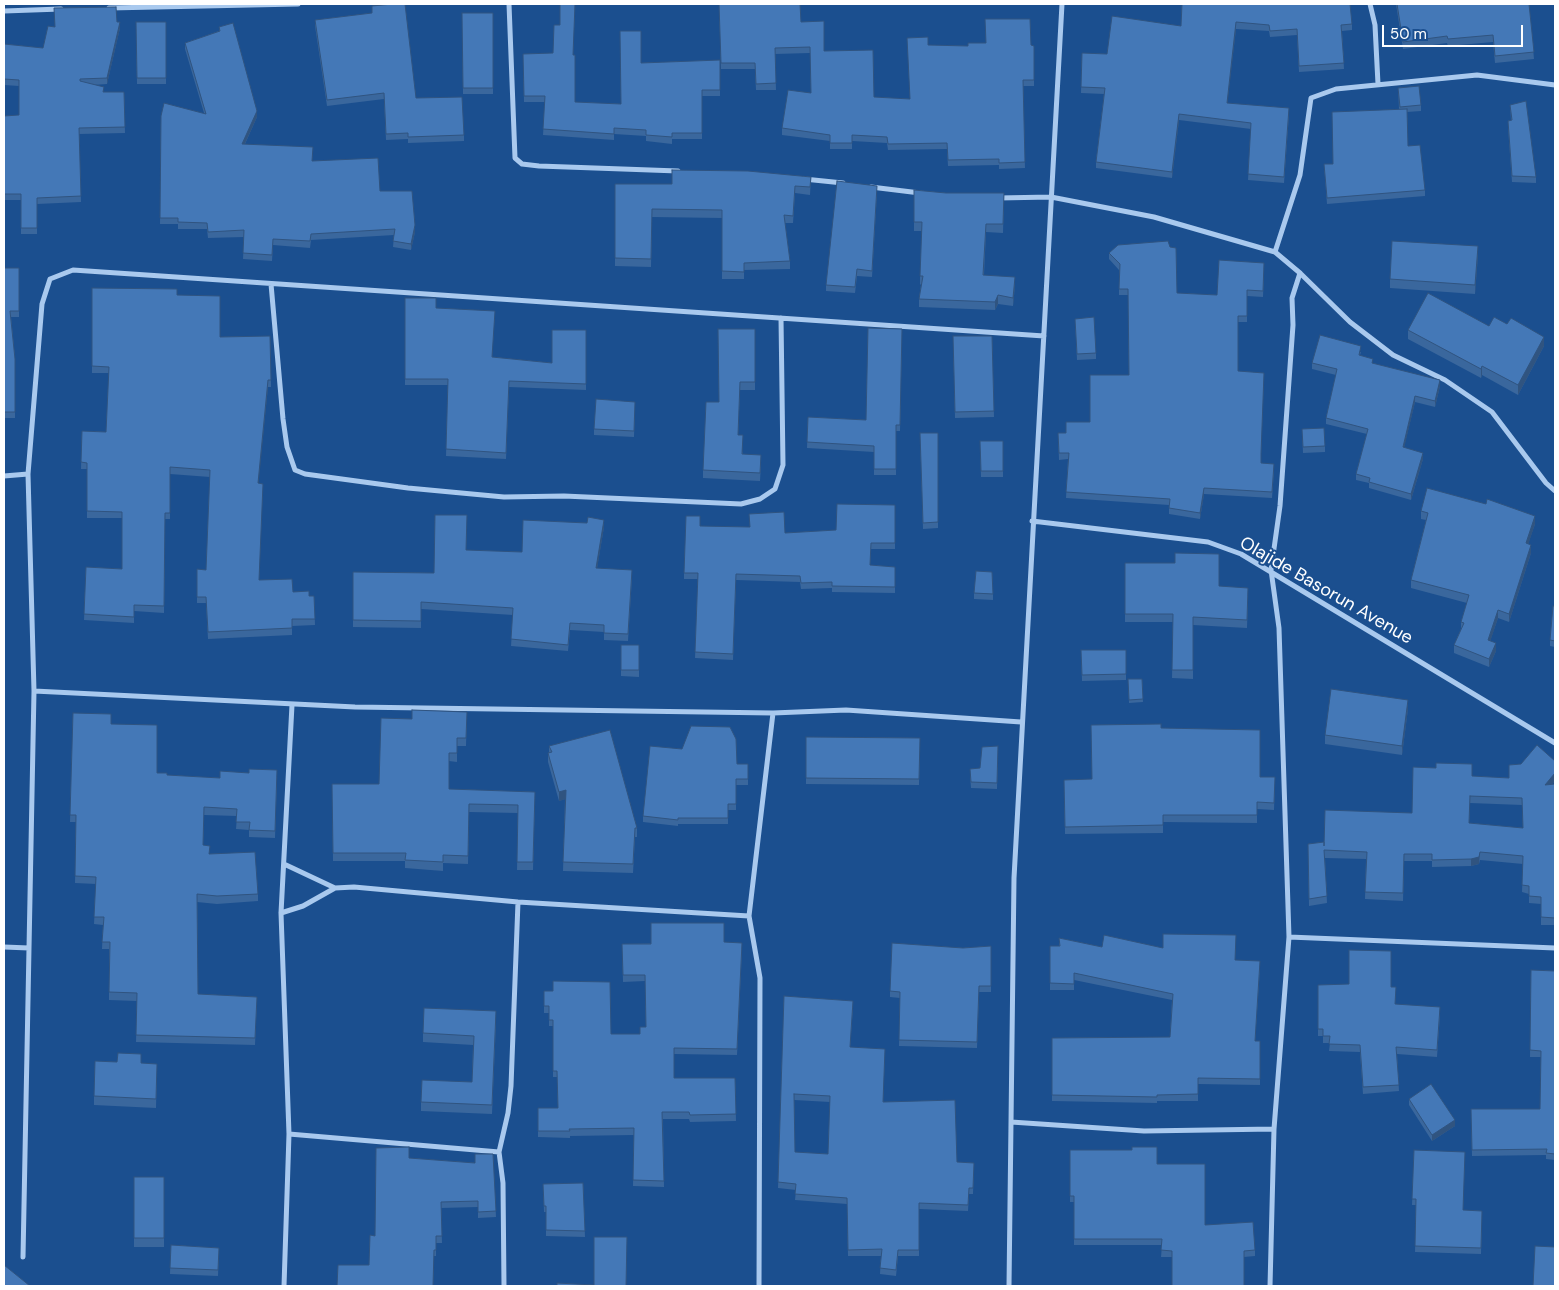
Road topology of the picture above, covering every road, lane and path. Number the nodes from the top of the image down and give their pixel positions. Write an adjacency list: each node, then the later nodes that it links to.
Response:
1 (298, 4): 5 (street)
2 (509, 4): 10 (street)
3 (1062, 4): 15 (street)
4 (1370, 4): 8 (street)
5 (102, 8)
6 (72, 9): 7 (street)
7 (4, 11)
8 (1378, 84): 9 (street); 17 (street)
9 (1555, 86)
10 (686, 171)
11 (801, 179): 12 (street)
12 (850, 184)
13 (868, 187): 14 (street)
14 (926, 194)
15 (1052, 197): 16 (street); 17 (street); 21 (street)
16 (993, 198)
17 (1274, 252): 18 (street)
18 (1300, 273): 24 (street); 26 (street)
19 (270, 284): 20 (street); 20 (street); 22 (street)
20 (781, 318): 21 (street)
21 (1044, 336): 25 (street)
22 (28, 474): 23 (street); 27 (street)
23 (4, 476)
24 (1555, 491)
25 (1032, 521): 26 (street, Olajide Basorun Avenue); 30 (street)
26 (1271, 570): 31 (street, Olajide Basorun Avenue); 37 (street)
27 (34, 691): 28 (street); 39 (street)
28 (292, 705): 29 (street); 32 (street)
29 (773, 713): 30 (street); 36 (street)
30 (1021, 722): 41 (street)
31 (1555, 743)
32 (284, 864): 33 (street); 35 (street)
33 (334, 888): 34 (street); 35 (street)
34 (518, 902): 36 (street); 44 (street)
35 (281, 913): 43 (street)
36 (749, 916): 48 (street)
37 (1290, 937): 40 (street); 42 (street)
38 (4, 947): 39 (street)
39 (29, 948): 45 (street)
40 (1555, 948)
41 (1012, 1122): 42 (street); 49 (street)
42 (1274, 1129): 50 (street)
43 (289, 1134): 44 (street); 46 (street)
44 (499, 1152): 47 (street)
45 (23, 1257)
46 (284, 1286)
47 (504, 1286)
48 (759, 1286)
49 (1009, 1286)
50 (1270, 1286)

